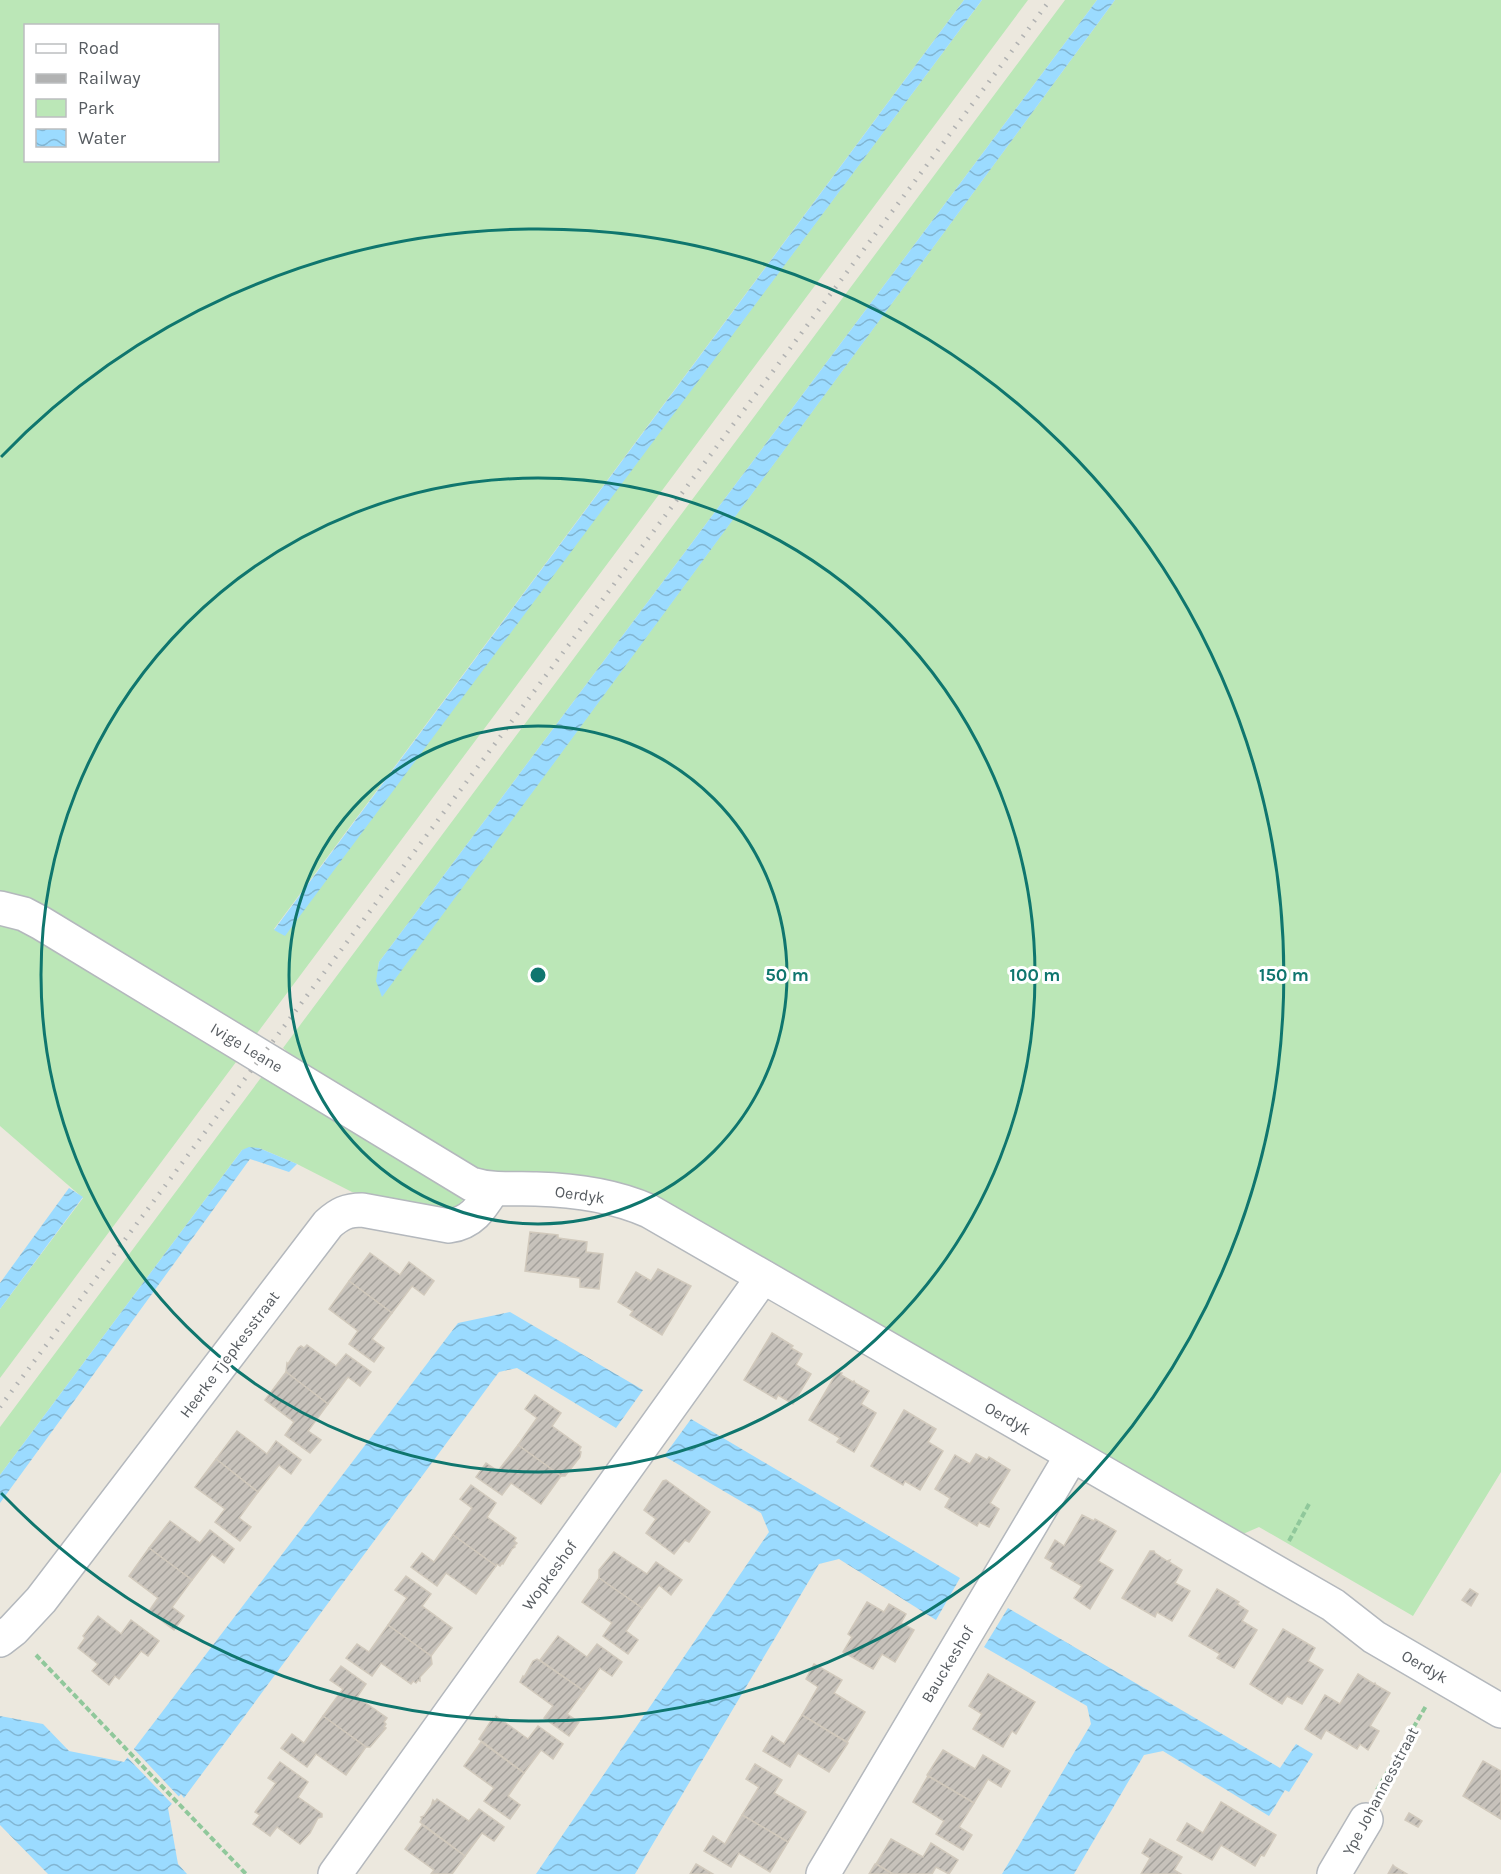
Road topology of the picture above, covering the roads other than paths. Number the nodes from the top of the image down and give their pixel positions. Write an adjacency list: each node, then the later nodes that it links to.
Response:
1 (0, 908): 2 (street, Ivige Leane)
2 (493, 1189): 3 (street, Oerdyk); 5 (street, Heerke Tjepkesstraat)
3 (763, 1277): 4 (street, Oerdyk); 8 (street, Wopkeshof)
4 (1072, 1455): 6 (street, Oerdyk); 9 (street, Bauckeshof)
5 (4, 1636)
6 (1501, 1711)
7 (1366, 1820): 10 (street, Ype Johannesstraat)
8 (335, 1874)
9 (823, 1874)
10 (1334, 1874)

